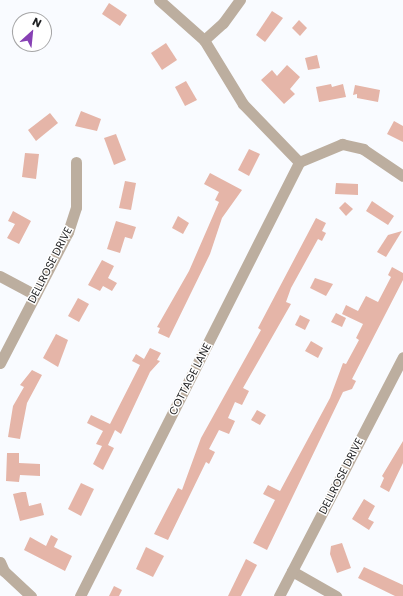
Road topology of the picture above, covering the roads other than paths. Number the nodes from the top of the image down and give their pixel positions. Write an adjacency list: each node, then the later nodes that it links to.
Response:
1 (159, 0): 3 (street)
2 (240, 0): 3 (street)
3 (204, 40): 5 (street)
4 (76, 162): 8 (street, DELLROSE DRIVE)
5 (299, 162): 6 (street); 14 (street, COTTAGE LANE)
6 (403, 176)
7 (0, 276): 8 (street)
8 (35, 295): 10 (street, DELLROSE DRIVE)
9 (403, 357): 12 (street, DELLROSE DRIVE)
10 (0, 363)
11 (0, 562): 13 (street)
12 (292, 571): 15 (street, DELLROSE DRIVE); 16 (street)
13 (31, 596)
14 (80, 596)
15 (279, 596)
16 (336, 596)

